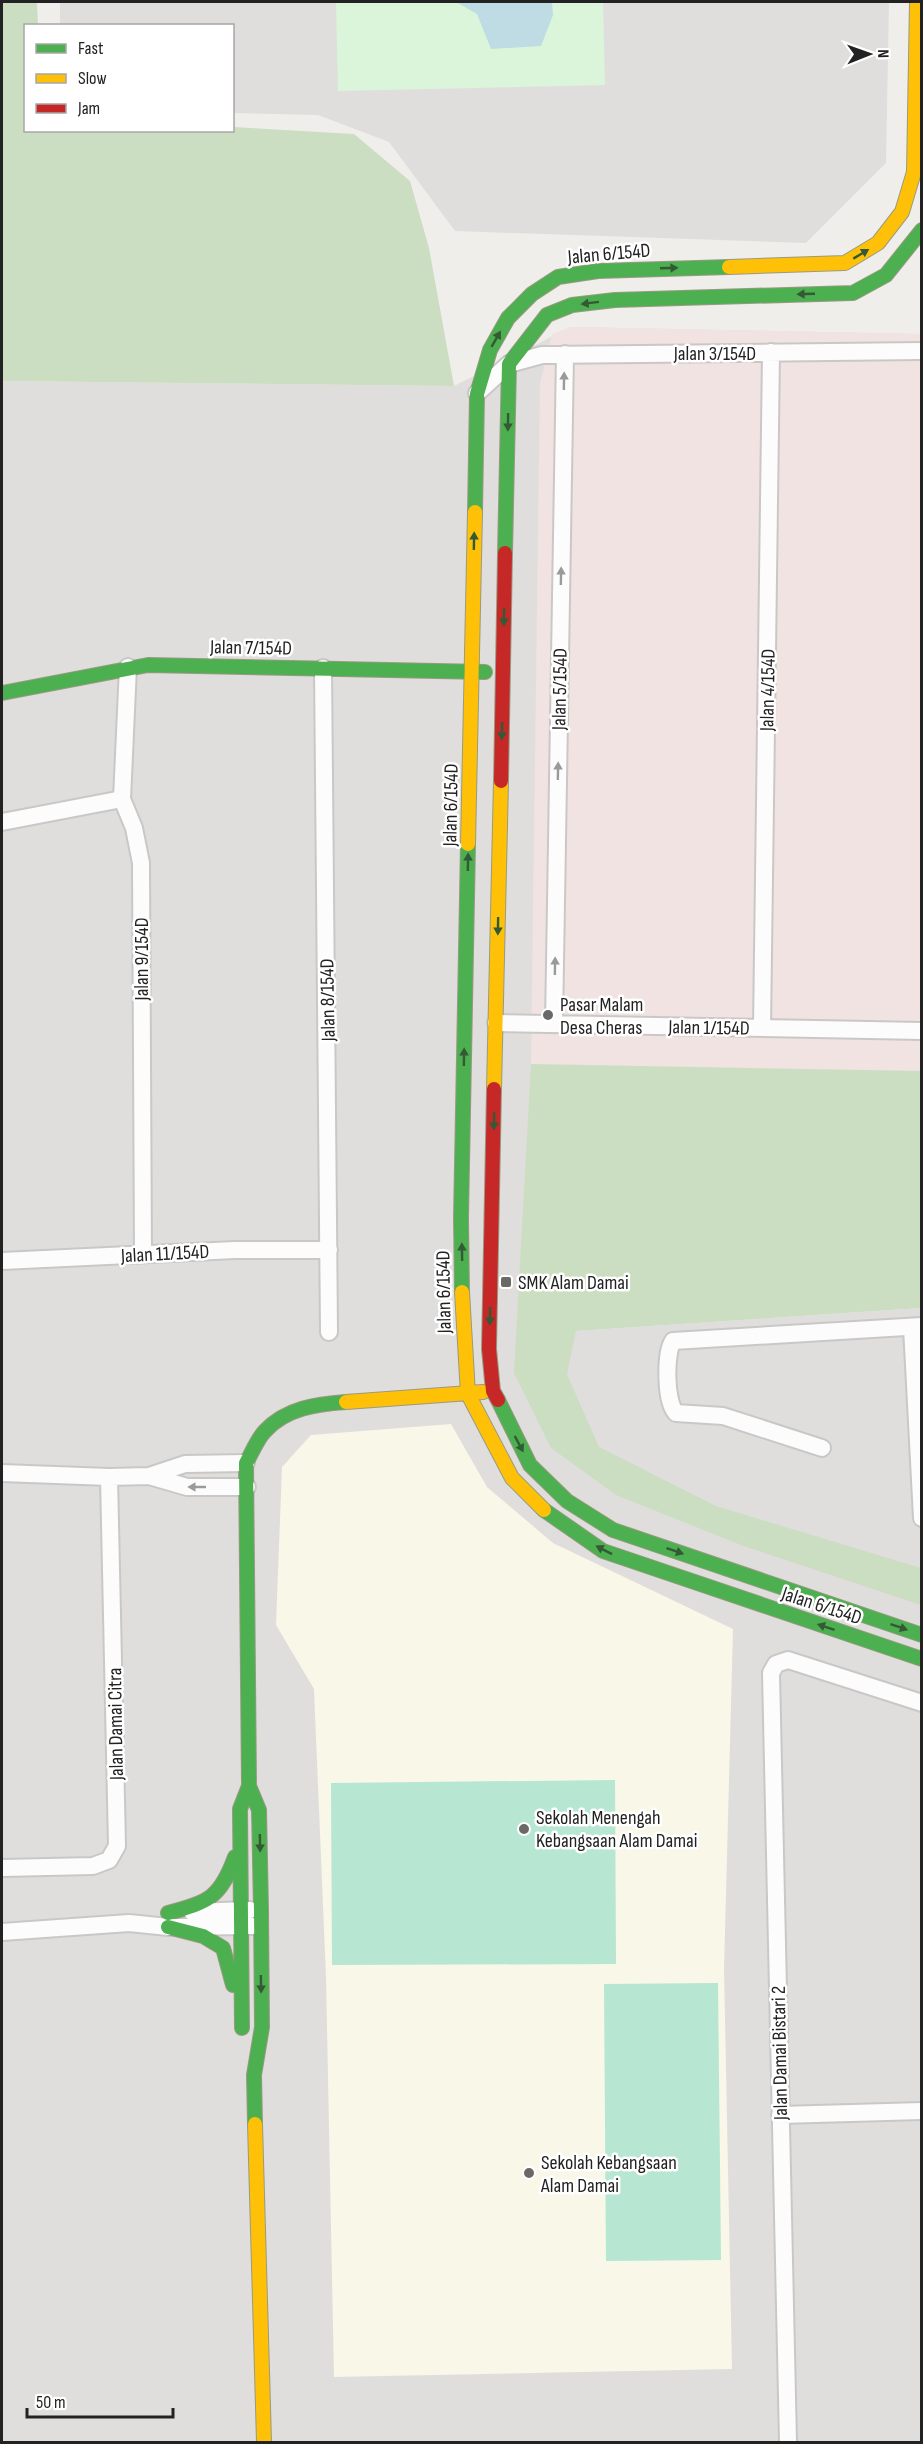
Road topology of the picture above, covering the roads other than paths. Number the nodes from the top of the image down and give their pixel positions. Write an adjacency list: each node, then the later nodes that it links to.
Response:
1 (917, 2): 7 (street, Jalan 6/154D, one-way to 1)
2 (921, 230): 6 (street, one-way to 6)
3 (921, 351): 4 (street, Jalan 3/154D)
4 (771, 352): 5 (street, Jalan 3/154D); 20 (street, Jalan 4/154D)
5 (565, 354): 6 (street, Jalan 3/154D); 19 (street, Jalan 5/154D, one-way to 5)
6 (509, 364): 7 (street); 13 (street, Jalan 6/154D, one-way to 13)
7 (477, 394): 8 (street, Jalan 6/154D, one-way to 7)
8 (472, 621): 11 (street); 12 (street, Jalan 6/154D)
9 (128, 667): 10 (street, Jalan 7/154D); 14 (street, Jalan 7/154D); 16 (street, Jalan 9/154D)
10 (323, 668): 11 (street, Jalan 7/154D); 22 (street, Jalan 8/154D)
11 (440, 671): 12 (street, Jalan 7/154D); 15 (street)
12 (471, 672): 13 (street, Jalan 7/154D); 15 (street, Jalan 6/154D)
13 (503, 673): 18 (street, Jalan 6/154D, one-way to 18)
14 (2, 693)
15 (471, 708): 18 (street, Jalan 6/154D, one-way to 15)
16 (122, 799): 17 (street); 23 (street, Jalan 9/154D)
17 (2, 822)
18 (481, 1023): 19 (street, Jalan 1/154D); 27 (street, Jalan 6/154D, one-way to 18); 28 (street, Jalan 6/154D, one-way to 28)
19 (554, 1024): 20 (street, Jalan 1/154D)
20 (762, 1028): 21 (street, Jalan 1/154D)
21 (921, 1030)
22 (329, 1250): 23 (street, Jalan 11/154D); 26 (street, Jalan 8/154D)
23 (143, 1254): 24 (street, Jalan 11/154D)
24 (2, 1261)
25 (917, 1326): 32 (street); 38 (street)
26 (329, 1332)
27 (463, 1337): 29 (street, Jalan 6/154D); 30 (street)
28 (493, 1391): 29 (street); 39 (street, Jalan 6/154D, one-way to 39)
29 (468, 1394): 30 (street); 31 (street, Jalan 6/154D)
30 (438, 1396): 31 (street); 33 (street)
31 (481, 1421): 40 (street, Jalan 6/154D, one-way to 31)
32 (822, 1448)
33 (246, 1463): 35 (street); 37 (street)
34 (2, 1473): 36 (street)
35 (149, 1476): 36 (street); 37 (street, one-way to 35)
36 (109, 1478): 44 (street, Jalan Damai Citra)
37 (247, 1487): 42 (street)
38 (921, 1518)
39 (921, 1635)
40 (921, 1659)
41 (921, 1702): 52 (street, Jalan Damai Bistari 2)
42 (249, 1786): 43 (street); 46 (street, one-way to 46)
43 (240, 1841): 45 (street); 47 (street)
44 (2, 1868)
45 (241, 1918): 46 (street); 47 (street); 49 (street)
46 (261, 1918): 50 (street, one-way to 50)
47 (168, 1920): 48 (street); 49 (street)
48 (2, 1932)
49 (242, 2028): 50 (street)
50 (254, 2075): 53 (street)
51 (921, 2111): 52 (street)
52 (780, 2115): 54 (street, Jalan Damai Bistari 2)
53 (264, 2442)
54 (788, 2442)

